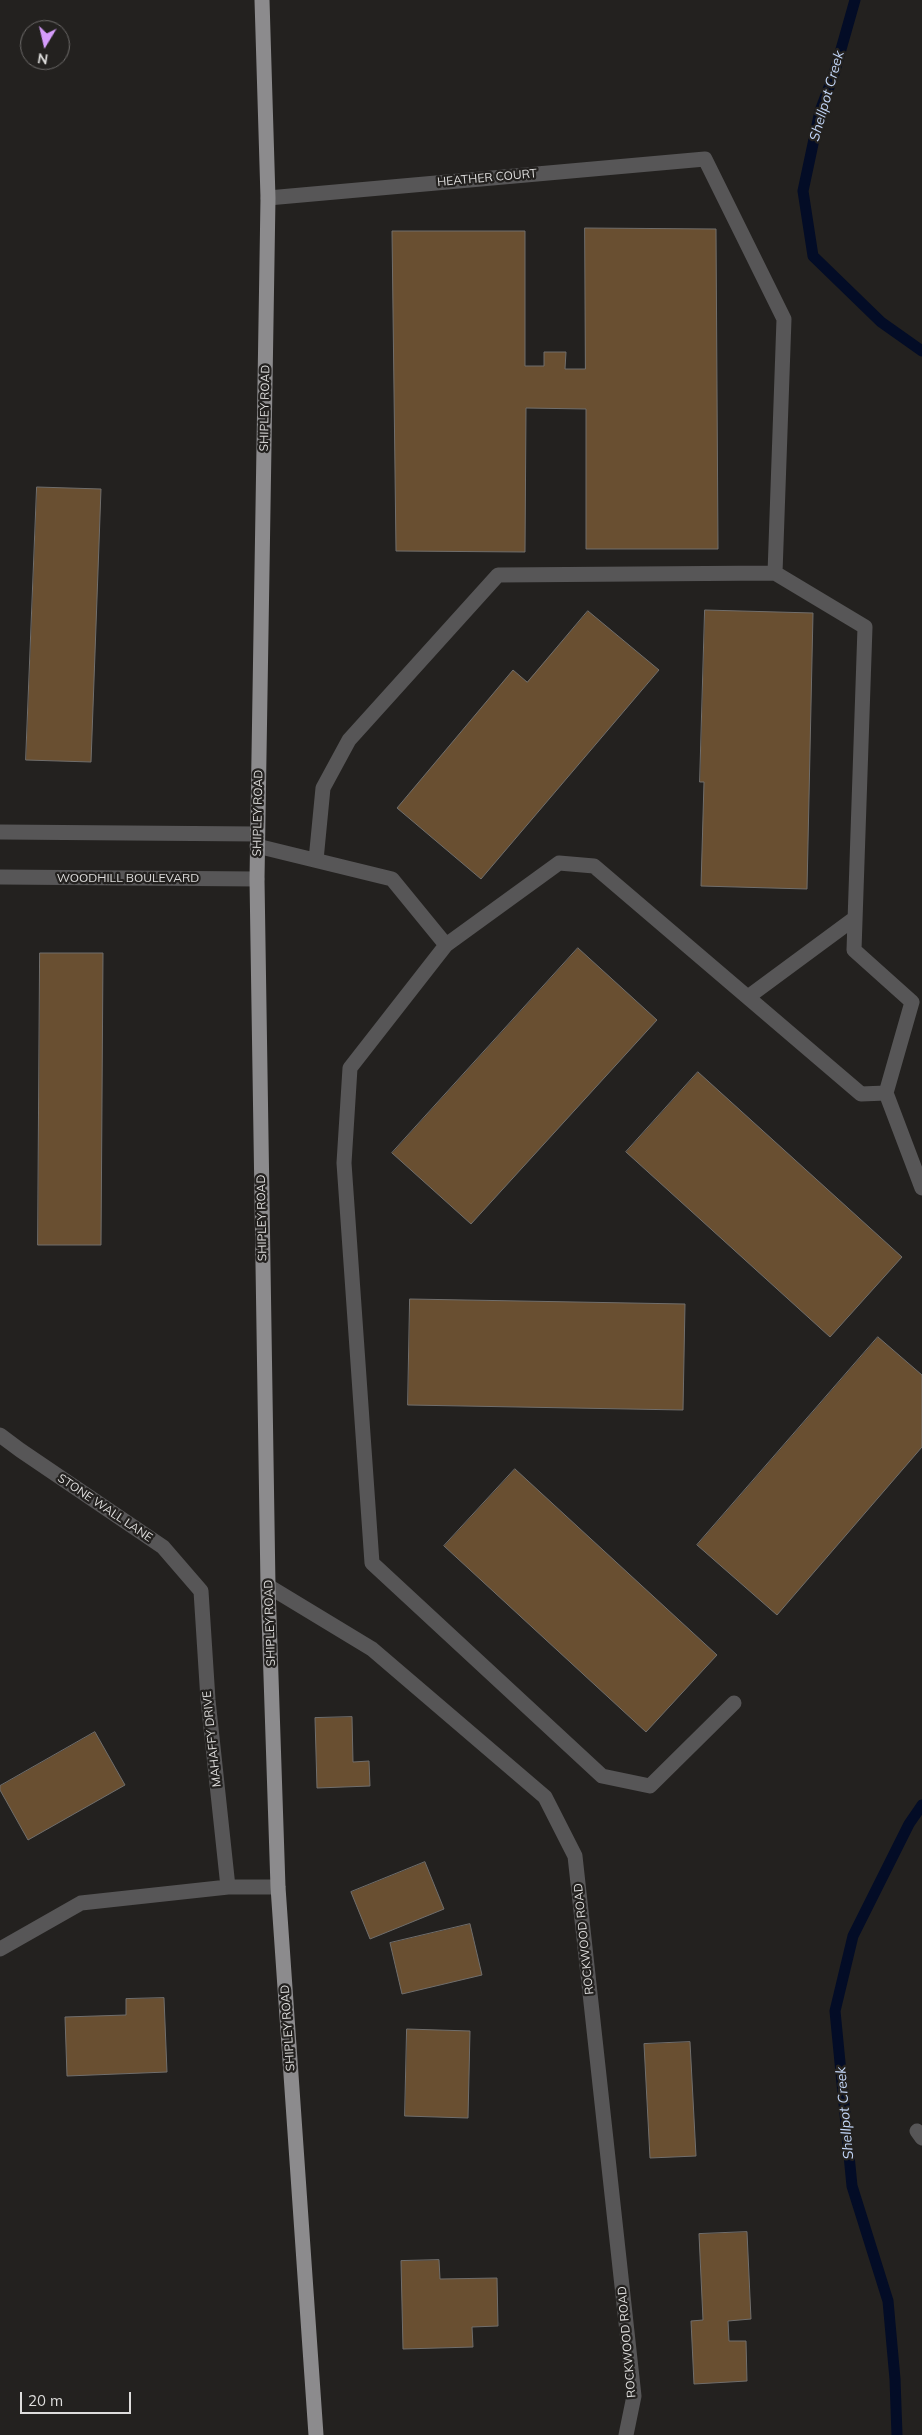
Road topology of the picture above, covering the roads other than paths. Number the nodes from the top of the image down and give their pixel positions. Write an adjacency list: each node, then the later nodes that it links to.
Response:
1 (262, 0): 2 (main road, SHIPLEY ROAD)
2 (268, 198): 3 (street, HEATHER COURT); 5 (main road, SHIPLEY ROAD)
3 (775, 572): 6 (street); 9 (street)
4 (0, 832): 5 (street)
5 (257, 840): 6 (street); 8 (main road, SHIPLEY ROAD)
6 (316, 860): 10 (street)
7 (0, 877): 8 (street, WOODHILL BOULEVARD)
8 (257, 879): 15 (main road, SHIPLEY ROAD)
9 (855, 918): 11 (street); 12 (street)
10 (446, 945): 11 (street); 17 (street)
11 (748, 996): 12 (street)
12 (886, 1093): 13 (street)
13 (922, 1188)
14 (0, 1435): 16 (street, STONE WALL LANE)
15 (268, 1586): 19 (main road, SHIPLEY ROAD); 22 (street, ROCKWOOD ROAD)
16 (201, 1591): 18 (street, MAHAFFY DRIVE)
17 (734, 1702)
18 (228, 1887): 19 (street); 20 (street)
19 (278, 1887): 21 (main road, SHIPLEY ROAD)
20 (0, 1949)
21 (316, 2435)
22 (626, 2435)

